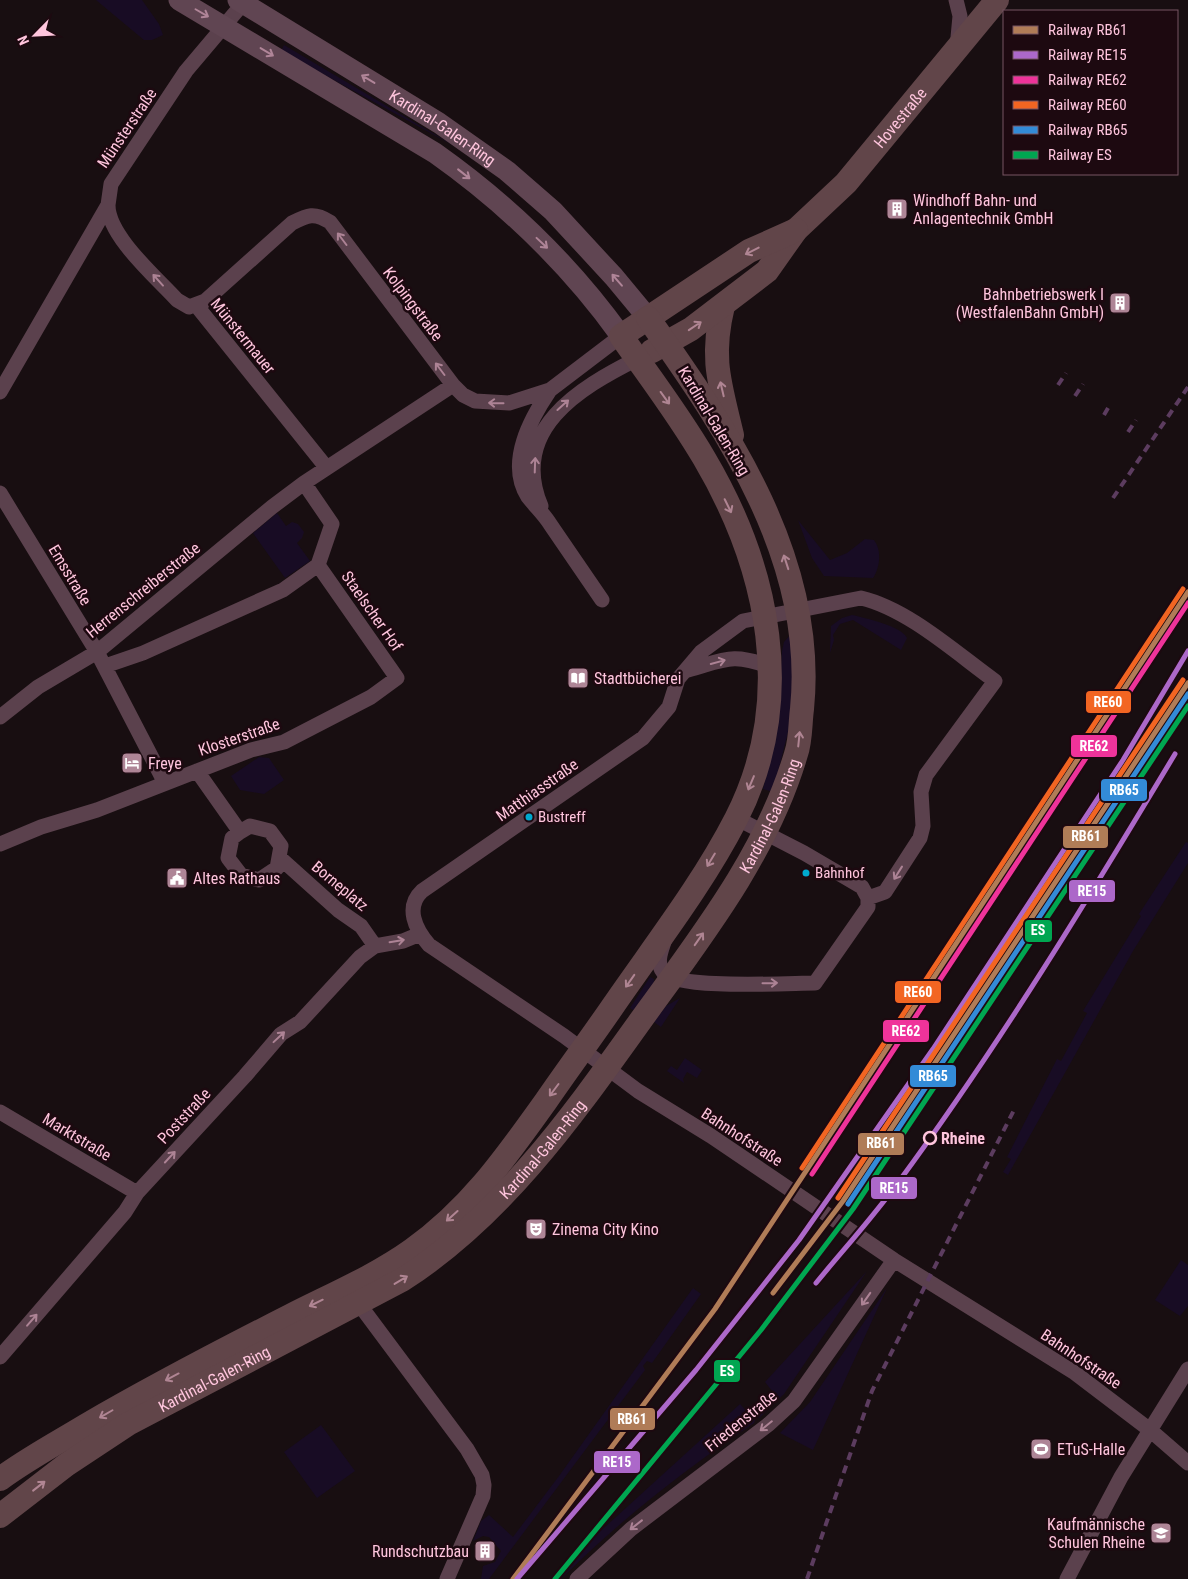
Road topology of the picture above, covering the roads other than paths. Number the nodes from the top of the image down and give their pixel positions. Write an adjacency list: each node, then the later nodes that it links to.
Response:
1 (179, 0): 5 (main road, Kardinal-Galen-Ring, one-way to 5)
2 (956, 0): 6 (street)
3 (997, 0): 6 (main road, Hovestraße)
4 (242, 1): 5 (street, Münsterstraße); 11 (main road, Kardinal-Galen-Ring, one-way to 4)
5 (225, 27): 7 (street, Münsterstraße); 12 (main road, Kardinal-Galen-Ring, one-way to 12)
6 (957, 48): 8 (main road, Hovestraße)
7 (108, 205): 9 (street, Münstermauer, one-way to 7); 17 (street, Münsterstraße)
8 (796, 230): 10 (main road, Hovestraße); 11 (main road, Hovestraße, one-way to 11)
9 (196, 305): 15 (street, Kolpingstraße, one-way to 9); 19 (street, Münstermauer)
10 (723, 306): 13 (main road, Hovestraße, one-way to 10); 18 (main road, one-way to 10)
11 (648, 318): 12 (main road, Hovestraße); 13 (main road, Kardinal-Galen-Ring)
12 (621, 336): 14 (main road, Kardinal-Galen-Ring); 16 (street, Kolpingstraße)
13 (666, 344): 14 (main road, Hovestraße); 18 (main road, Kardinal-Galen-Ring)
14 (637, 359): 22 (street, one-way to 14); 26 (main road, Kardinal-Galen-Ring, one-way to 26)
15 (453, 385): 16 (street, Kolpingstraße, one-way to 15); 19 (street, Herrenschreiberstraße)
16 (550, 390): 22 (street)
17 (0, 392)
18 (737, 453): 25 (main road, Kardinal-Galen-Ring, one-way to 18)
19 (326, 467): 20 (street, Herrenschreiberstraße)
20 (304, 483): 23 (street); 27 (street, Herrenschreiberstraße)
21 (0, 493): 27 (street, Emsstraße)
22 (546, 518): 24 (street)
23 (318, 564): 28 (street); 31 (street, Staelscher Hof)
24 (602, 600)
25 (798, 609): 26 (street, Matthiasstraße); 37 (main road, Kardinal-Galen-Ring, one-way to 25); 40 (street, Matthiasstraße, one-way to 40)
26 (765, 616): 29 (main road, Kardinal-Galen-Ring); 30 (street, Matthiasstraße)
27 (97, 652): 28 (street, Emsstraße); 32 (street, Herrenschreiberstraße)
28 (105, 666): 34 (street, Emsstraße)
29 (770, 667): 30 (street, one-way to 29); 35 (main road, Kardinal-Galen-Ring, one-way to 35)
30 (688, 670): 42 (street, Matthiasstraße)
31 (397, 678): 33 (street, Klosterstraße)
32 (0, 717)
33 (196, 770): 34 (street, Klosterstraße); 36 (street)
34 (165, 783): 38 (street, Klosterstraße)
35 (736, 818): 37 (street); 41 (main road, Kardinal-Galen-Ring, one-way to 41)
36 (240, 832): 39 (street); 39 (street)
37 (765, 833): 40 (street); 44 (main road, Kardinal-Galen-Ring, one-way to 37)
38 (0, 844)
39 (279, 857): 43 (street, Borneplatz)
40 (868, 898): 44 (street, one-way to 40)
41 (668, 927): 44 (street); 45 (main road, Kardinal-Galen-Ring, one-way to 45)
42 (420, 934): 43 (street, Poststraße, one-way to 42); 45 (street, Bahnhofstraße)
43 (375, 946): 48 (street, Poststraße, one-way to 43)
44 (672, 978): 46 (main road, Kardinal-Galen-Ring)
45 (583, 1051): 46 (street, Bahnhofstraße); 55 (main road, Kardinal-Galen-Ring, one-way to 55)
46 (607, 1068): 49 (street, Bahnhofstraße); 50 (main road, Kardinal-Galen-Ring, one-way to 46)
47 (0, 1112): 48 (street, Marktstraße)
48 (137, 1193): 51 (street, Poststraße, one-way to 48)
49 (894, 1260): 53 (street, Bahnhofstraße); 58 (street, Friedenstraße, one-way to 58)
50 (359, 1304): 56 (main road, Kardinal-Galen-Ring, one-way to 50); 57 (street)
51 (0, 1357)
52 (1188, 1369): 53 (street)
53 (1150, 1430): 54 (street, Bahnhofstraße); 59 (street)
54 (1188, 1463)
55 (0, 1480)
56 (0, 1516)
57 (447, 1579)
58 (577, 1579)
59 (1067, 1579)

